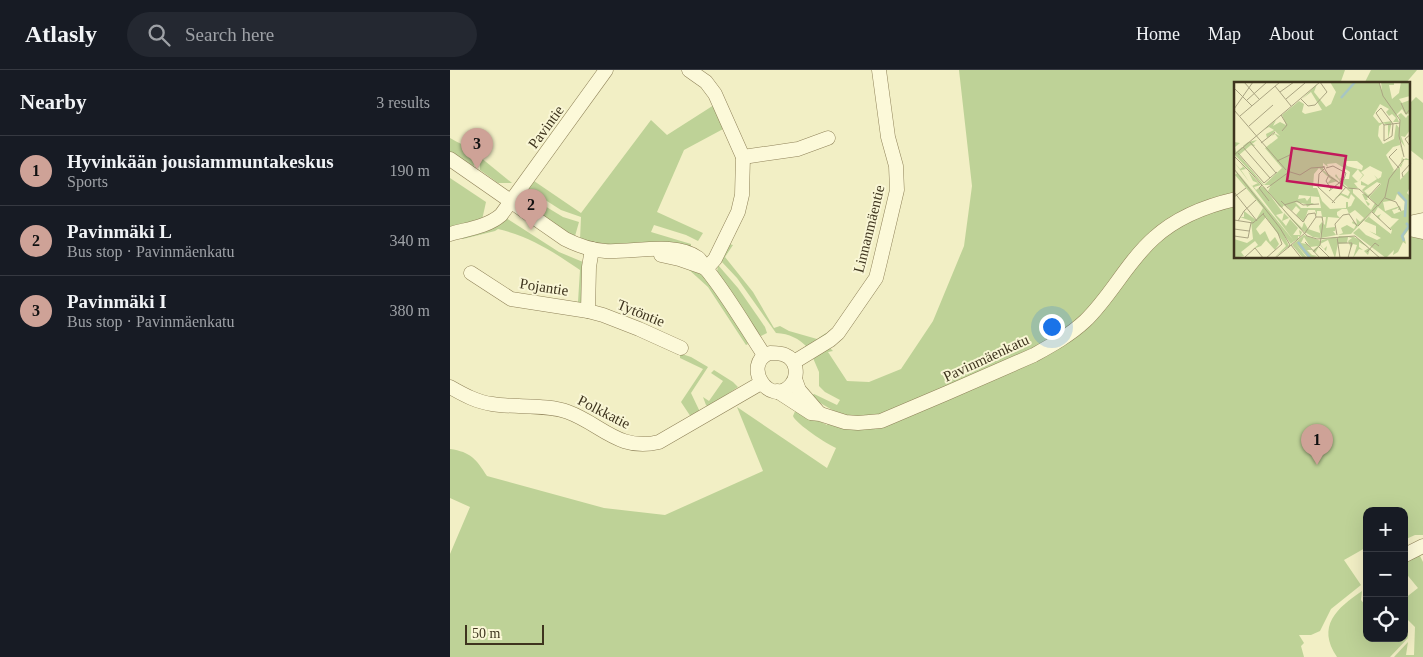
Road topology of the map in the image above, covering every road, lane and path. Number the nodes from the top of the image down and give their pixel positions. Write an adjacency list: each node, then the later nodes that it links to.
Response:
1 (606, 70): 8 (street, Pavintie)
2 (689, 70): 5 (street)
3 (879, 70): 16 (street, Linnanmäentie)
4 (828, 138): 5 (street)
5 (743, 157): 11 (street)
6 (450, 159): 8 (street)
7 (1234, 200): 21 (street, Pavinmäenkatu)
8 (512, 202): 9 (street); 10 (street)
9 (450, 234)
10 (592, 249): 11 (street); 13 (street)
11 (706, 269): 15 (street)
12 (471, 273): 13 (street, Pojantie)
13 (588, 311): 14 (street, Tytöntie)
14 (681, 348)
15 (764, 355): 16 (street); 18 (street)
16 (794, 362): 17 (street)
17 (795, 380): 20 (street); 21 (street, Pavinmäenkatu)
18 (761, 383): 19 (street, Polkkatie); 20 (street)
19 (450, 388)
20 (777, 391): 21 (street, Pavinmäenkatu)
21 (820, 414)
22 (1423, 546): 23 (street)
23 (1408, 554)

